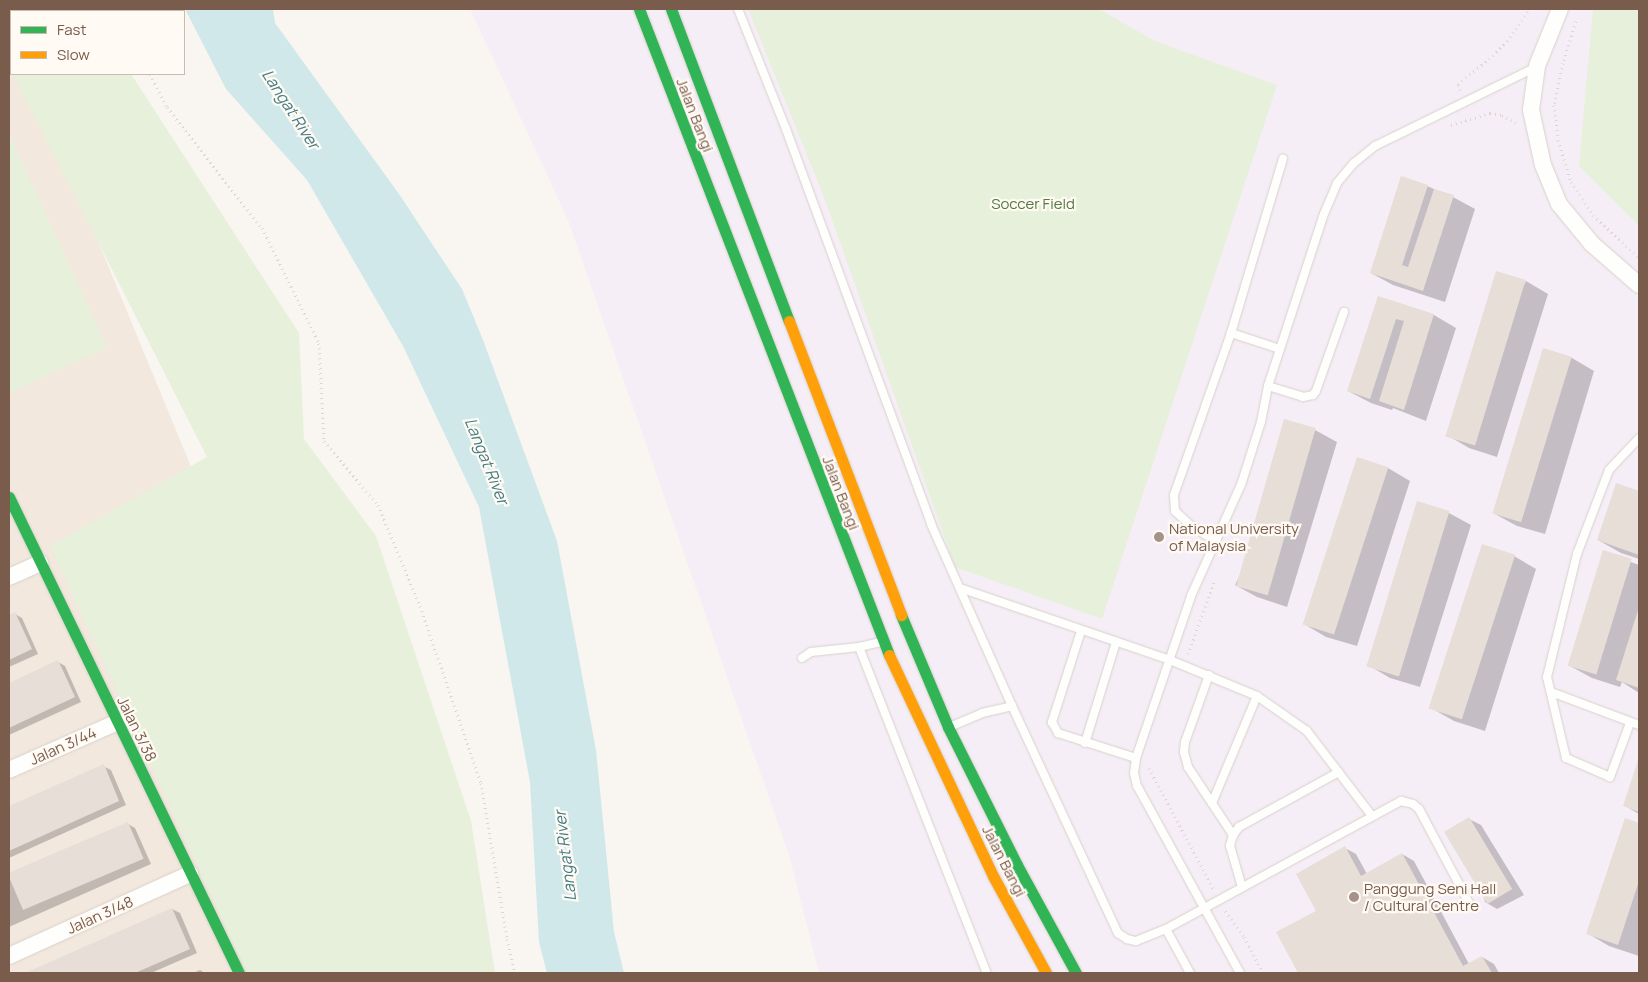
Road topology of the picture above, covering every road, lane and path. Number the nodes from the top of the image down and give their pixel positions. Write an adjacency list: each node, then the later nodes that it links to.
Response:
1 (638, 9): 28 (main road, Jalan Bangi)
2 (672, 9): 41 (main road, Jalan Bangi)
3 (738, 9): 26 (lane)
4 (1529, 9): 9 (path)
5 (1560, 9): 7 (street)
6 (1577, 18): 14 (path)
7 (1537, 66): 9 (lane); 15 (street)
8 (151, 75): 58 (path)
9 (1463, 103): 10 (path); 18 (lane)
10 (1467, 120): 11 (path); 12 (path)
11 (1442, 128)
12 (1521, 129)
13 (1283, 159): 17 (lane)
14 (1639, 258)
15 (1639, 285)
16 (1344, 312): 19 (lane)
17 (1231, 333): 18 (lane); 22 (lane)
18 (1280, 349): 19 (lane)
19 (1268, 386): 22 (lane)
20 (1639, 438): 35 (lane)
21 (9, 497): 23 (main road, Jalan 3/38)
22 (1215, 541): 32 (lane)
23 (40, 563): 25 (street); 38 (main road, Jalan 3/38)
24 (1218, 570): 33 (path)
25 (9, 577)
26 (960, 588): 27 (lane); 37 (lane)
27 (1081, 631): 29 (lane); 42 (lane)
28 (882, 641): 30 (lane); 60 (main road, Jalan Bangi)
29 (1116, 642): 32 (lane); 42 (lane)
30 (859, 647): 31 (lane); 59 (lane)
31 (802, 658)
32 (1170, 660): 33 (lane); 43 (lane)
33 (1183, 666): 34 (lane)
34 (1208, 675): 36 (lane); 47 (lane)
35 (1551, 692): 39 (lane); 39 (lane)
36 (1257, 696): 46 (lane); 47 (lane)
37 (1012, 706): 41 (lane); 55 (lane)
38 (118, 722): 45 (street, Jalan 3/44); 50 (main road, Jalan 3/38)
39 (1630, 723): 40 (lane)
40 (1639, 724)
41 (948, 727): 61 (main road, Jalan Bangi)
42 (1085, 743): 43 (lane)
43 (1136, 758): 54 (lane)
44 (1148, 765): 52 (path)
45 (9, 770)
46 (1339, 772): 48 (lane); 49 (lane)
47 (1212, 803): 49 (lane)
48 (1372, 816): 51 (lane); 53 (lane)
49 (1233, 835): 51 (lane)
50 (190, 874): 56 (street, Jalan 3/48); 57 (main road, Jalan 3/38)
51 (1242, 887): 52 (lane)
52 (1219, 900): 54 (lane); 64 (path)
53 (1470, 905)
54 (1206, 908): 55 (lane); 63 (lane)
55 (1166, 929): 62 (lane)
56 (9, 956)
57 (239, 973)
58 (515, 973)
59 (987, 973)
60 (1046, 973)
61 (1076, 973)
62 (1190, 973)
63 (1240, 973)
64 (1263, 973)

